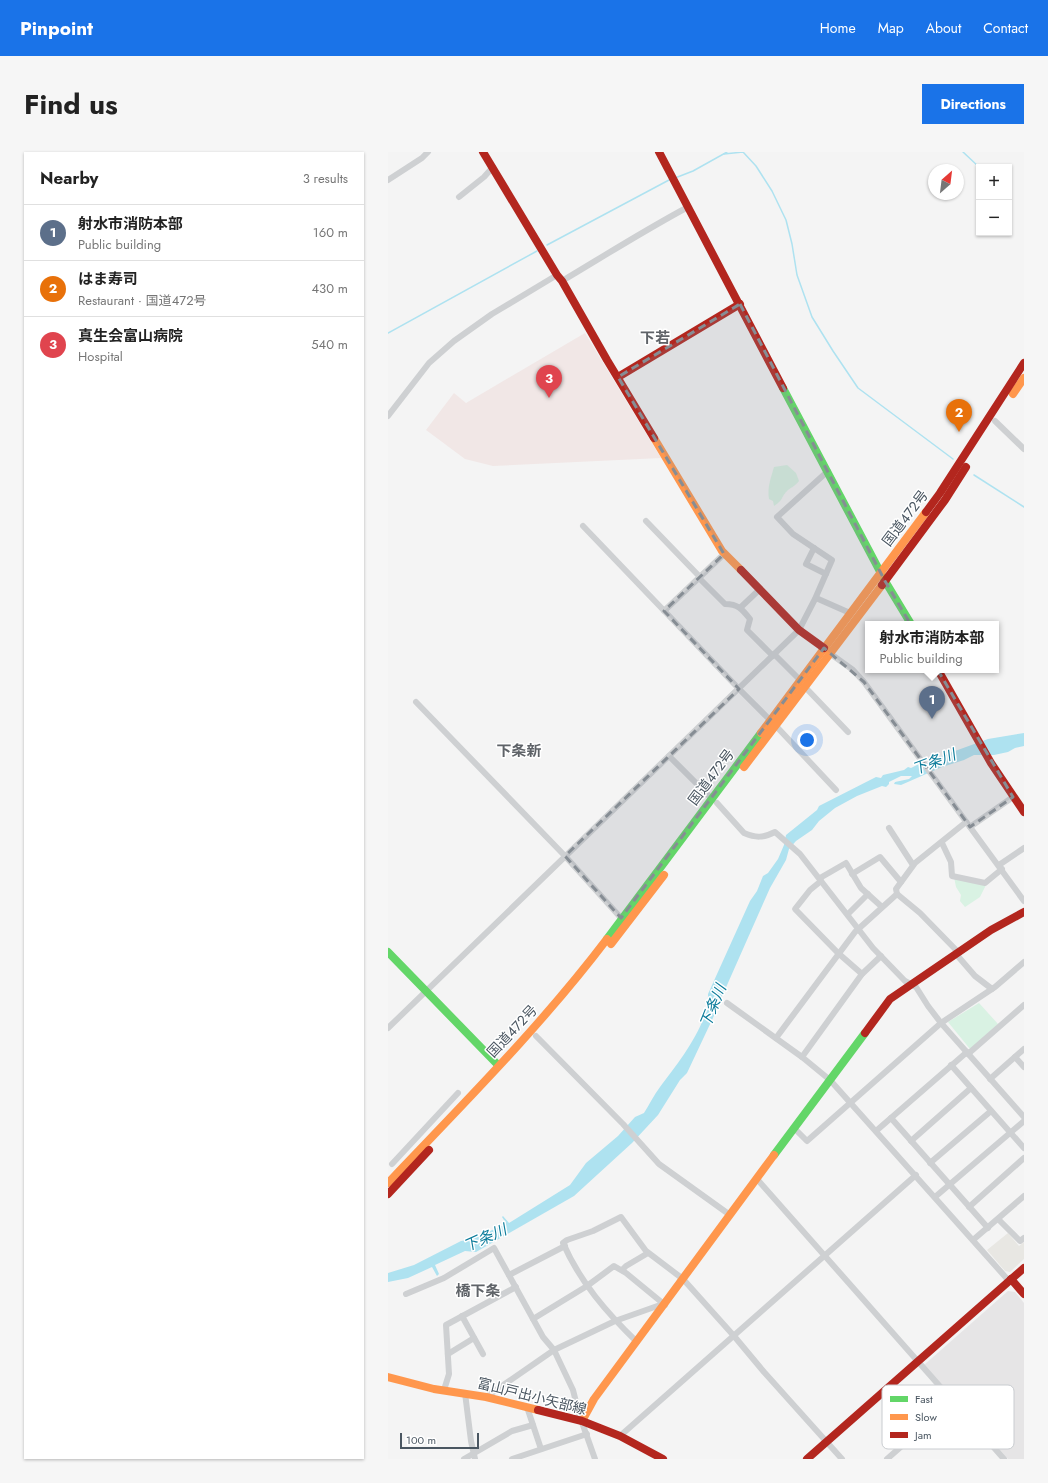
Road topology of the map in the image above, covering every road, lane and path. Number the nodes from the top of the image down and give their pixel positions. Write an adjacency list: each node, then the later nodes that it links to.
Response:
1 (428, 152): 5 (street)
2 (483, 152): 4 (main road)
3 (659, 152): 7 (main road)
4 (492, 167): 6 (street); 8 (main road)
5 (388, 180)
6 (459, 197)
7 (688, 207): 8 (street); 9 (main road)
8 (559, 278): 11 (main road); 13 (street)
9 (740, 304): 11 (main road); 16 (main road)
10 (1024, 363): 21 (main road, 国道472号)
11 (618, 377): 20 (main road)
12 (1024, 378): 14 (main road, 国道472号)
13 (388, 416)
14 (995, 421): 15 (street); 24 (main road, 国道472号)
15 (1024, 449)
16 (828, 471): 19 (street); 21 (main road)
17 (646, 521): 23 (street)
18 (583, 526): 28 (street)
19 (814, 548): 22 (street); 22 (street)
20 (724, 554): 23 (street); 25 (main road)
21 (881, 572): 24 (main road); 29 (main road, 国道472号)
22 (826, 574): 26 (street)
23 (699, 578): 27 (street); 28 (street)
24 (885, 581): 30 (main road); 32 (main road, 国道472号)
25 (759, 590): 27 (street); 31 (main road)
26 (816, 598): 29 (street); 31 (street)
27 (741, 607): 33 (street)
28 (664, 611): 36 (street)
29 (850, 613): 32 (main road, 国道472号)
30 (909, 621)
31 (799, 630): 32 (main road); 33 (street)
32 (827, 651): 35 (main road, 国道472号); 45 (street)
33 (774, 655): 35 (street); 36 (street)
34 (940, 673): 42 (main road)
35 (802, 683): 38 (main road, 国道472号); 39 (street)
36 (739, 689): 38 (street); 40 (street)
37 (416, 702): 49 (street)
38 (773, 723): 41 (street); 43 (main road, 国道472号)
39 (848, 732)
40 (669, 756): 43 (street); 49 (street)
41 (836, 790)
42 (1012, 797): 44 (main road); 45 (street)
43 (714, 801): 53 (street); 61 (main road, 国道472号); 76 (main road, 国道472号)
44 (1024, 812)
45 (968, 825): 47 (street); 51 (street)
46 (889, 828): 50 (street)
47 (942, 843): 50 (street); 51 (street)
48 (1024, 848): 51 (street)
49 (565, 856): 61 (street); 71 (street)
50 (913, 865): 54 (street)
51 (1000, 867): 57 (street)
52 (852, 874): 53 (street); 54 (street); 55 (street)
53 (820, 879): 60 (street); 64 (street)
54 (901, 882): 56 (street)
55 (868, 894): 58 (street); 60 (street)
56 (897, 894): 58 (street); 65 (street)
57 (1024, 901)
58 (882, 907): 62 (street)
59 (1024, 912): 65 (main road)
60 (848, 914): 62 (street)
61 (621, 918): 82 (main road, 国道472号)
62 (858, 929): 64 (street); 66 (street)
63 (388, 952): 71 (main road)
64 (838, 953): 68 (street); 77 (street)
65 (957, 953): 69 (main road); 70 (street)
66 (881, 956): 68 (street); 69 (street)
67 (1024, 963): 70 (street)
68 (862, 974): 80 (street)
69 (911, 984): 74 (street); 86 (main road)
70 (992, 988): 74 (street)
71 (426, 992): 75 (street); 82 (main road)
72 (727, 1003): 77 (street)
73 (1024, 1005): 79 (street)
74 (941, 1024): 79 (street); 89 (street)
75 (388, 1028)
76 (536, 1036): 107 (main road, 国道472号); 111 (street)
77 (776, 1038): 80 (street)
78 (1024, 1049): 81 (street)
79 (967, 1053): 83 (street); 85 (street)
80 (802, 1057): 86 (street)
81 (1015, 1057): 84 (street); 85 (street)
82 (498, 1065): 102 (main road, 国道472号)
83 (951, 1066): 87 (street); 92 (street)
84 (1024, 1068)
85 (990, 1079): 91 (street)
86 (830, 1080): 89 (street); 94 (main road)
87 (971, 1088): 90 (street); 97 (street)
88 (458, 1093): 100 (street)
89 (851, 1103): 94 (street); 95 (street)
90 (991, 1111): 96 (street); 101 (street)
91 (1024, 1117)
92 (891, 1118): 95 (street); 97 (street)
93 (1024, 1120): 96 (street)
94 (794, 1128): 104 (main road)
95 (876, 1131): 103 (street)
96 (1010, 1133): 98 (street); 106 (street)
97 (911, 1141): 101 (street)
98 (1024, 1148)
99 (1024, 1158): 110 (street)
100 (390, 1162): 102 (street)
101 (930, 1163): 106 (street)
102 (399, 1171): 105 (main road, 国道472号)
103 (916, 1175): 109 (street); 118 (street)
104 (756, 1179): 111 (main road); 118 (street)
105 (388, 1182)
106 (950, 1185): 109 (street); 110 (street)
107 (388, 1194)
108 (1024, 1196): 112 (street)
109 (935, 1197): 115 (street)
110 (969, 1207): 113 (street)
111 (730, 1215): 122 (main road)
112 (998, 1219): 113 (street); 114 (street)
113 (988, 1228): 115 (street)
114 (1024, 1238)
115 (973, 1240): 123 (street)
116 (564, 1246): 117 (street); 121 (street); 124 (street)
117 (648, 1253): 120 (street); 122 (street)
118 (824, 1256): 132 (street); 138 (street)
119 (1024, 1268): 123 (main road)
120 (622, 1270): 124 (street); 128 (street)
121 (509, 1275): 125 (street); 126 (street)
122 (683, 1279): 128 (main road); 132 (street)
123 (1010, 1280): 127 (main road); 138 (main road)
124 (587, 1286): 130 (street); 131 (street)
125 (516, 1287): 129 (street); 130 (street)
126 (406, 1294)
127 (1024, 1294)
128 (664, 1304): 131 (street); 134 (main road)
129 (462, 1316): 133 (street); 136 (street)
130 (533, 1319): 135 (street)
131 (615, 1321): 134 (street); 135 (street)
132 (734, 1336): 150 (street); 151 (street)
133 (474, 1338): 136 (street); 137 (street)
134 (637, 1342): 147 (main road)
135 (554, 1350): 145 (street); 147 (street)
136 (448, 1354): 142 (street)
137 (483, 1354)
138 (917, 1362): 140 (main road); 141 (street)
139 (388, 1377): 142 (main road, 富山戸出小矢部線)
140 (891, 1385)
141 (938, 1385)
142 (444, 1390): 143 (main road, 富山戸出小矢部線)
143 (465, 1393): 145 (main road, 富山戸出小矢部線); 155 (street)
144 (882, 1393): 151 (main road)
145 (486, 1397): 146 (main road, 富山戸出小矢部線)
146 (526, 1407): 147 (main road, 富山戸出小矢部線); 148 (street)
147 (582, 1421): 149 (street); 150 (main road, 富山戸出小矢部線)
148 (533, 1425): 152 (street); 155 (street)
149 (587, 1434): 152 (street); 158 (street)
150 (620, 1436): 159 (main road, 富山戸出小矢部線)
151 (827, 1442): 160 (main road); 161 (street)
152 (541, 1449): 157 (street)
153 (899, 1449): 162 (street)
154 (995, 1449): 163 (street)
155 (474, 1457): 156 (street)
156 (464, 1459)
157 (512, 1459)
158 (595, 1459)
159 (662, 1459)
160 (807, 1459)
161 (842, 1459)
162 (887, 1459)
163 (1004, 1459)

